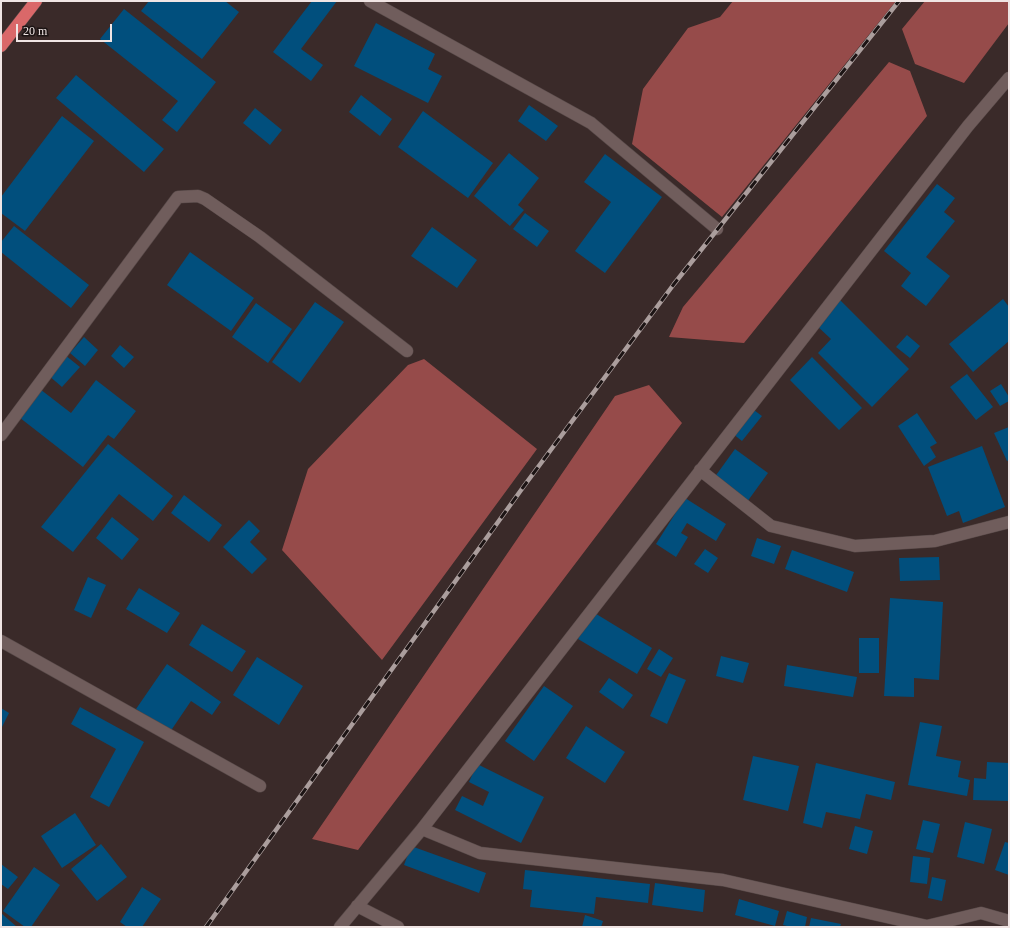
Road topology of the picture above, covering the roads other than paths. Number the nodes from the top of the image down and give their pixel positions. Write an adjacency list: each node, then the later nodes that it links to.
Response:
1 (36, 1): 3 (highway)
2 (370, 1): 5 (street)
3 (1, 46)
4 (1009, 78): 8 (street)
5 (717, 229)
6 (407, 352): 7 (street)
7 (1, 435)
8 (700, 470): 9 (street); 12 (street)
9 (1009, 522)
10 (1, 641): 11 (street)
11 (260, 786)
12 (422, 829): 13 (street); 14 (street)
13 (357, 906): 15 (street); 16 (street)
14 (1009, 921)
15 (340, 927)
16 (398, 927)

